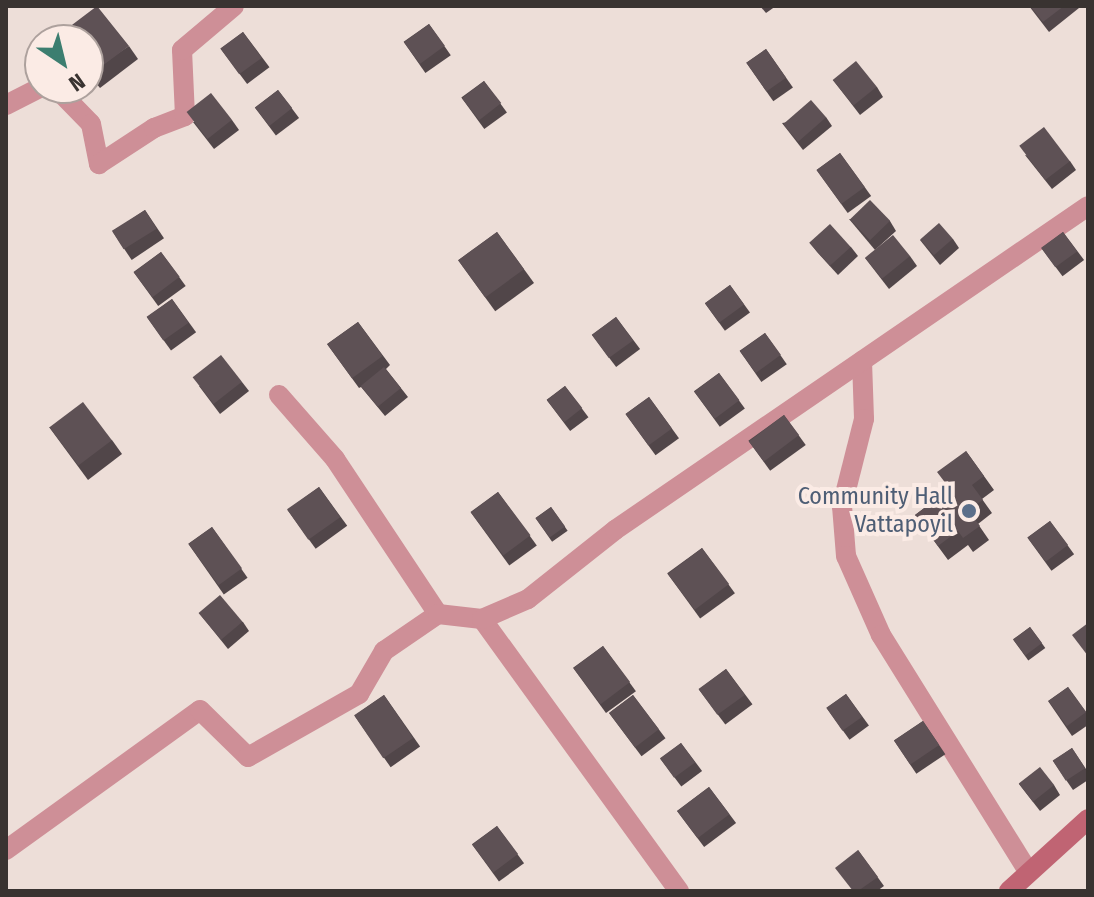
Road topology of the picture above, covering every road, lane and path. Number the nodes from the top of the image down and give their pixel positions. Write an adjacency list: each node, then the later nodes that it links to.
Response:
1 (234, 6): 3 (street)
2 (24, 96): 4 (street)
3 (72, 104)
4 (6, 105)
5 (1088, 206): 6 (street)
6 (862, 361): 9 (street); 12 (street)
7 (279, 395): 8 (street)
8 (438, 614): 9 (street); 11 (street)
9 (482, 619): 13 (street)
10 (1088, 819): 12 (main road)
11 (6, 850)
12 (1028, 871): 14 (main road)
13 (679, 891)
14 (1009, 891)

